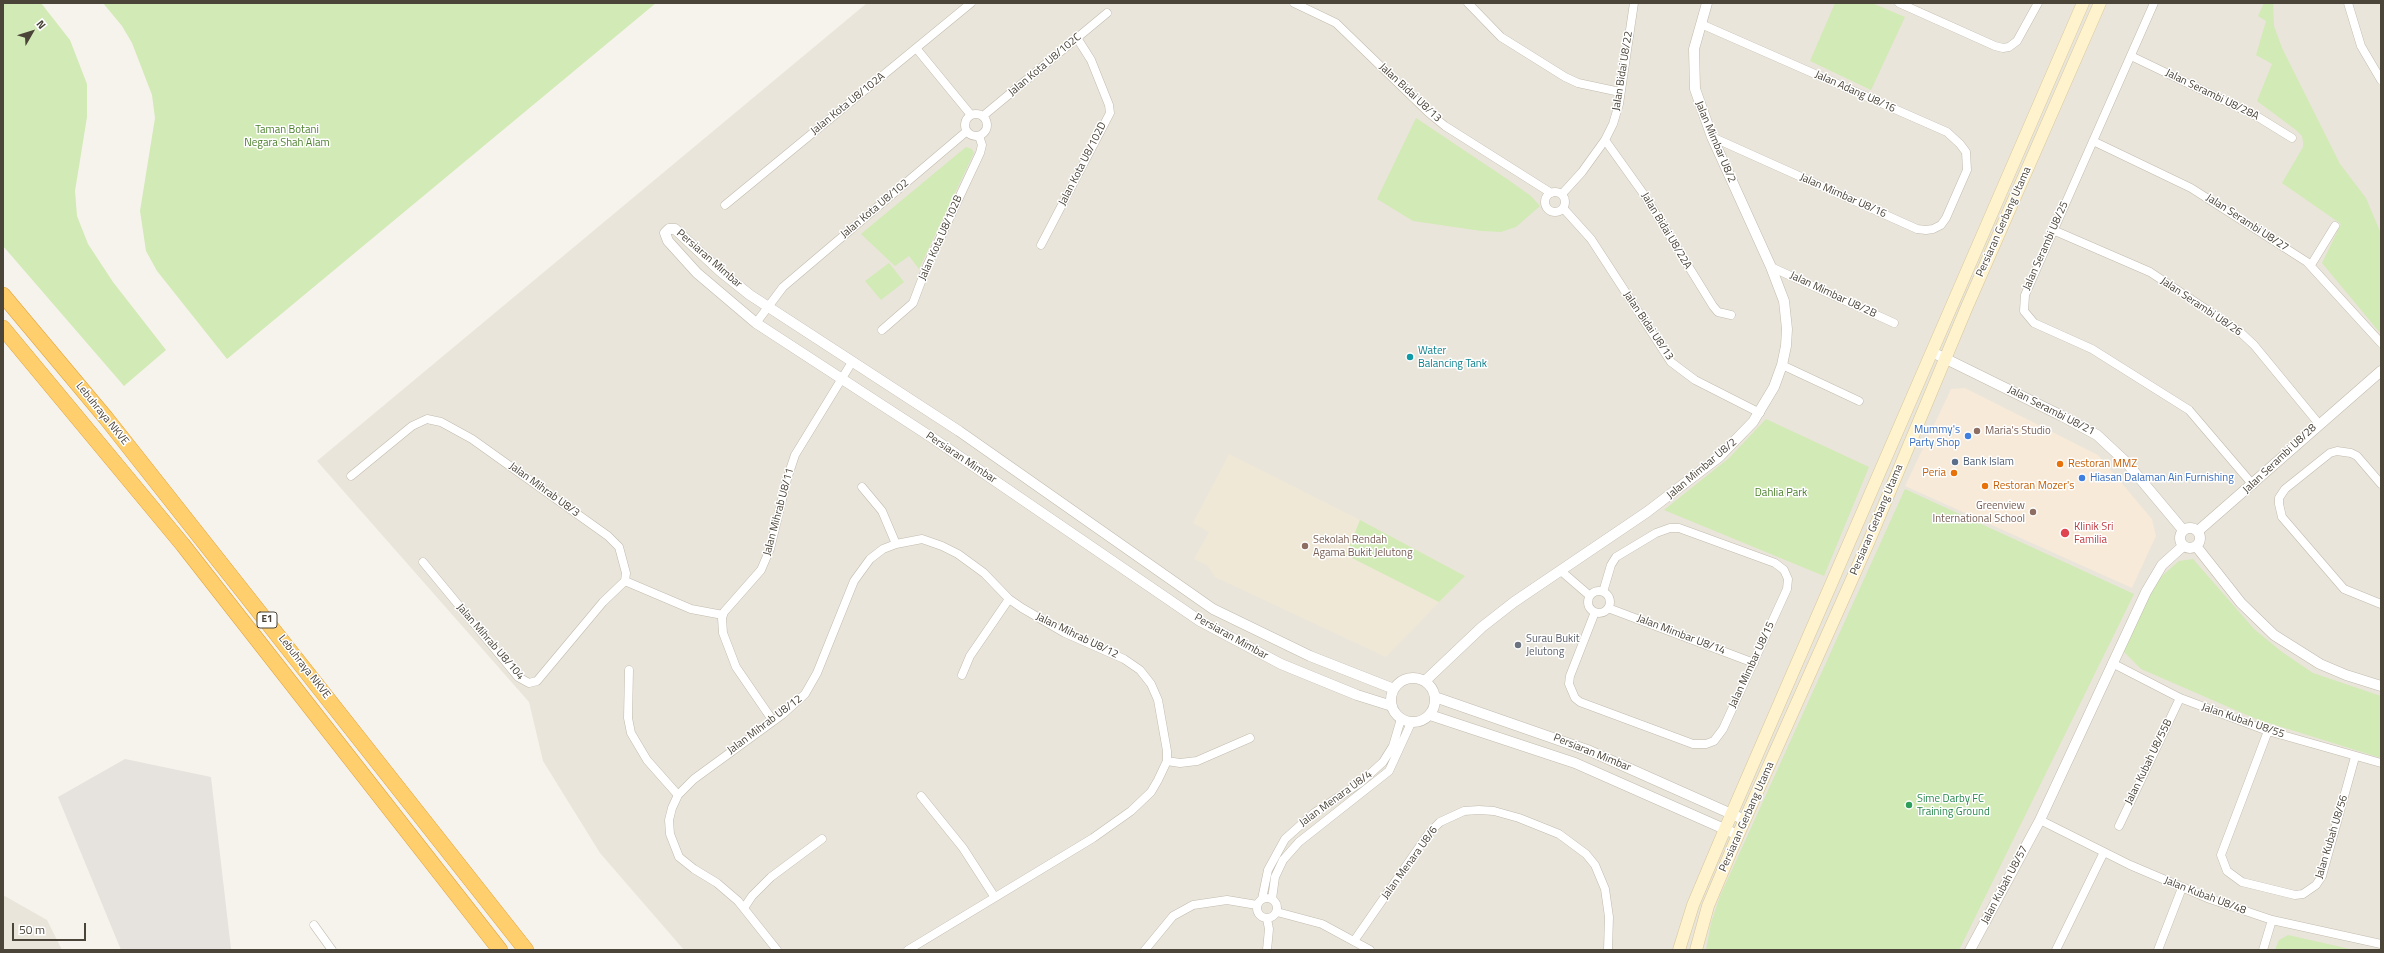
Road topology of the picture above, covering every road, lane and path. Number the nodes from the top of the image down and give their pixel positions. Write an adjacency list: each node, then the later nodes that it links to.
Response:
1 (971, 3): 15 (street, Jalan Kota U8/102A)
2 (1294, 3): 28 (street, Jalan Bidai U8/13)
3 (1468, 3): 18 (street)
4 (1634, 3): 18 (street, Jalan Bidai U8/22)
5 (1707, 3): 13 (street, Jalan Mimbar U8/2)
6 (1899, 3): 7 (street)
7 (2038, 3)
8 (2083, 3): 46 (main road, Persiaran Gerbang Utama)
9 (2100, 3): 47 (main road, Persiaran Gerbang Utama)
10 (2154, 3): 16 (street, Jalan Serambi U8/25)
11 (2348, 3): 17 (street)
12 (1107, 13): 14 (street, Jalan Kota U8/102C)
13 (1701, 24): 23 (street, Jalan Mimbar U8/2); 27 (street, Jalan Adang U8/16)
14 (1077, 38): 20 (street, Jalan Kota U8/102C); 34 (street, Jalan Kota U8/102D)
15 (916, 48): 19 (street); 30 (street, Jalan Kota U8/102A)
16 (2130, 56): 24 (street, Jalan Serambi U8/28A); 26 (street, Jalan Serambi U8/25)
17 (2381, 80)
18 (1620, 92): 25 (street, Jalan Bidai U8/22)
19 (971, 115): 20 (street); 21 (street)
20 (983, 116): 22 (street)
21 (967, 131): 22 (street); 38 (street, Jalan Kota U8/102)
22 (979, 136): 43 (street, Jalan Kota U8/102B)
23 (1712, 137): 27 (street, Jalan Mimbar U8/16); 36 (street, Jalan Mimbar U8/2)
24 (2292, 138)
25 (1605, 140): 29 (street, Jalan Bidai U8/22); 39 (street, Jalan Bidai U8/22A)
26 (2093, 142): 33 (street, Jalan Serambi U8/25); 35 (street, Jalan Serambi U8/27)
27 (1958, 191)
28 (1550, 193): 29 (street); 31 (street)
29 (1562, 194): 31 (street)
30 (725, 205)
31 (1564, 208): 55 (street, Jalan Bidai U8/13)
32 (2335, 226): 35 (street)
33 (2053, 230): 56 (street, Jalan Serambi U8/26); 59 (street, Jalan Serambi U8/25)
34 (1041, 245)
35 (2311, 265): 44 (street, Jalan Serambi U8/27)
36 (1771, 267): 40 (street, Jalan Mimbar U8/2B); 49 (street, Jalan Mimbar U8/2)
37 (3, 295): 118 (highway, Lebuhraya NKVE / E1)
38 (768, 306): 41 (street, Jalan Kota U8/102); 41 (street, Persiaran Mimbar); 48 (street, Persiaran Mimbar)
39 (1731, 315)
40 (1894, 323)
41 (756, 324): 52 (street, Persiaran Mimbar)
42 (3, 328): 117 (highway, Lebuhraya NKVE / E1)
43 (882, 330)
44 (2379, 341): 45 (street, Jalan Serambi U8/27)
45 (2381, 348)
46 (1932, 352): 47 (street, Jalan Serambi U8/21); 97 (main road, Persiaran Gerbang Utama)
47 (1946, 359): 61 (street, Jalan Serambi U8/21); 98 (main road, Persiaran Gerbang Utama)
48 (852, 362): 52 (street, Jalan Mihrab U8/11); 82 (street, Persiaran Mimbar)
49 (1782, 365): 54 (street); 55 (street, Jalan Mimbar U8/2)
50 (2381, 371): 53 (street, Jalan Serambi U8/28)
51 (2381, 379): 53 (street, Jalan Serambi U8/28)
52 (842, 380): 75 (street, Jalan Mihrab U8/11); 85 (street, Persiaran Mimbar)
53 (2362, 386): 56 (street, Jalan Serambi U8/28)
54 (1859, 401)
55 (1760, 413): 67 (street, Jalan Mimbar U8/2)
56 (2319, 424): 59 (street, Jalan Serambi U8/28)
57 (351, 476): 68 (street, Jalan Mihrab U8/3)
58 (2381, 484): 72 (street)
59 (2253, 485): 62 (street, Jalan Serambi U8/28)
60 (862, 487): 63 (street)
61 (2183, 530): 62 (street); 64 (street)
62 (2198, 531): 65 (street)
63 (896, 544): 71 (street, Jalan Mihrab U8/12); 88 (street, Jalan Mihrab U8/12)
64 (2183, 546): 65 (street); 77 (street, Jalan Kubah U8/57)
65 (2196, 546): 81 (street)
66 (423, 562): 68 (street, Jalan Mihrab U8/104)
67 (1561, 571): 70 (street); 80 (street, Jalan Mimbar U8/2)
68 (625, 581): 75 (street)
69 (1603, 592): 70 (street); 73 (street); 76 (street, Jalan Mimbar U8/15)
70 (1590, 596): 74 (street)
71 (1009, 600): 79 (street); 93 (street, Jalan Mihrab U8/12)
72 (2381, 604)
73 (1608, 608): 74 (street); 76 (street, Jalan Mimbar U8/14)
74 (1595, 612): 76 (street, Jalan Mimbar U8/15)
75 (723, 615): 88 (street)
76 (1754, 662)
77 (2112, 664): 84 (street, Jalan Kubah U8/55); 99 (street, Jalan Kubah U8/57)
78 (629, 670): 95 (street)
79 (962, 675)
80 (1425, 681): 82 (street); 83 (street)
81 (2381, 686)
82 (1394, 689): 85 (street)
83 (1435, 697): 86 (street); 97 (street, Persiaran Mimbar)
84 (2180, 698): 90 (street, Jalan Kubah U8/55); 100 (street, Jalan Kubah U8/55B)
85 (1392, 706): 87 (street)
86 (1430, 715): 89 (street); 101 (street, Persiaran Mimbar)
87 (1401, 719): 89 (street); 108 (street, Jalan Menara U8/4)
88 (773, 721): 95 (street, Jalan Mihrab U8/12)
89 (1411, 723): 107 (street, Jalan Menara U8/4)
90 (2268, 731): 92 (street, Jalan Kubah U8/55); 92 (street, Jalan Kubah U8/56)
91 (1250, 738): 93 (street)
92 (2355, 757): 94 (street, Jalan Kubah U8/55)
93 (1167, 761): 106 (street)
94 (2381, 763)
95 (678, 795): 109 (street, Jalan Mihrab U8/12)
96 (921, 796): 106 (street)
97 (1732, 814): 98 (street, Persiaran Mimbar); 101 (main road, Persiaran Gerbang Utama)
98 (1745, 820): 102 (main road, Persiaran Gerbang Utama)
99 (2040, 820): 104 (street, Jalan Kubah U8/48); 127 (street, Jalan Kubah U8/57)
100 (2119, 826)
101 (1725, 829): 102 (street, Persiaran Mimbar); 125 (main road, Persiaran Gerbang Utama)
102 (1738, 835): 126 (main road, Persiaran Gerbang Utama)
103 (822, 839): 109 (street)
104 (2104, 852): 105 (street, Jalan Kubah U8/48); 128 (street)
105 (2182, 888): 112 (street, Jalan Kubah U8/48); 129 (street)
106 (994, 896): 120 (street)
107 (1272, 899): 108 (street); 110 (street)
108 (1260, 902): 111 (street); 121 (street)
109 (744, 908): 119 (street, Jalan Mihrab U8/12)
110 (1277, 912): 111 (street); 114 (street)
111 (1267, 919): 122 (street)
112 (2272, 920): 115 (street, Jalan Kubah U8/48); 130 (street)
113 (314, 925): 116 (street)
114 (1354, 941): 123 (street); 124 (street, Jalan Menara U8/6)
115 (2381, 944)
116 (332, 950)
117 (500, 950)
118 (526, 950)
119 (777, 950)
120 (908, 950)
121 (1145, 950)
122 (1267, 950)
123 (1370, 950)
124 (1608, 950)
125 (1679, 950)
126 (1696, 950)
127 (1970, 950)
128 (2056, 950)
129 (2158, 950)
130 (2263, 950)

